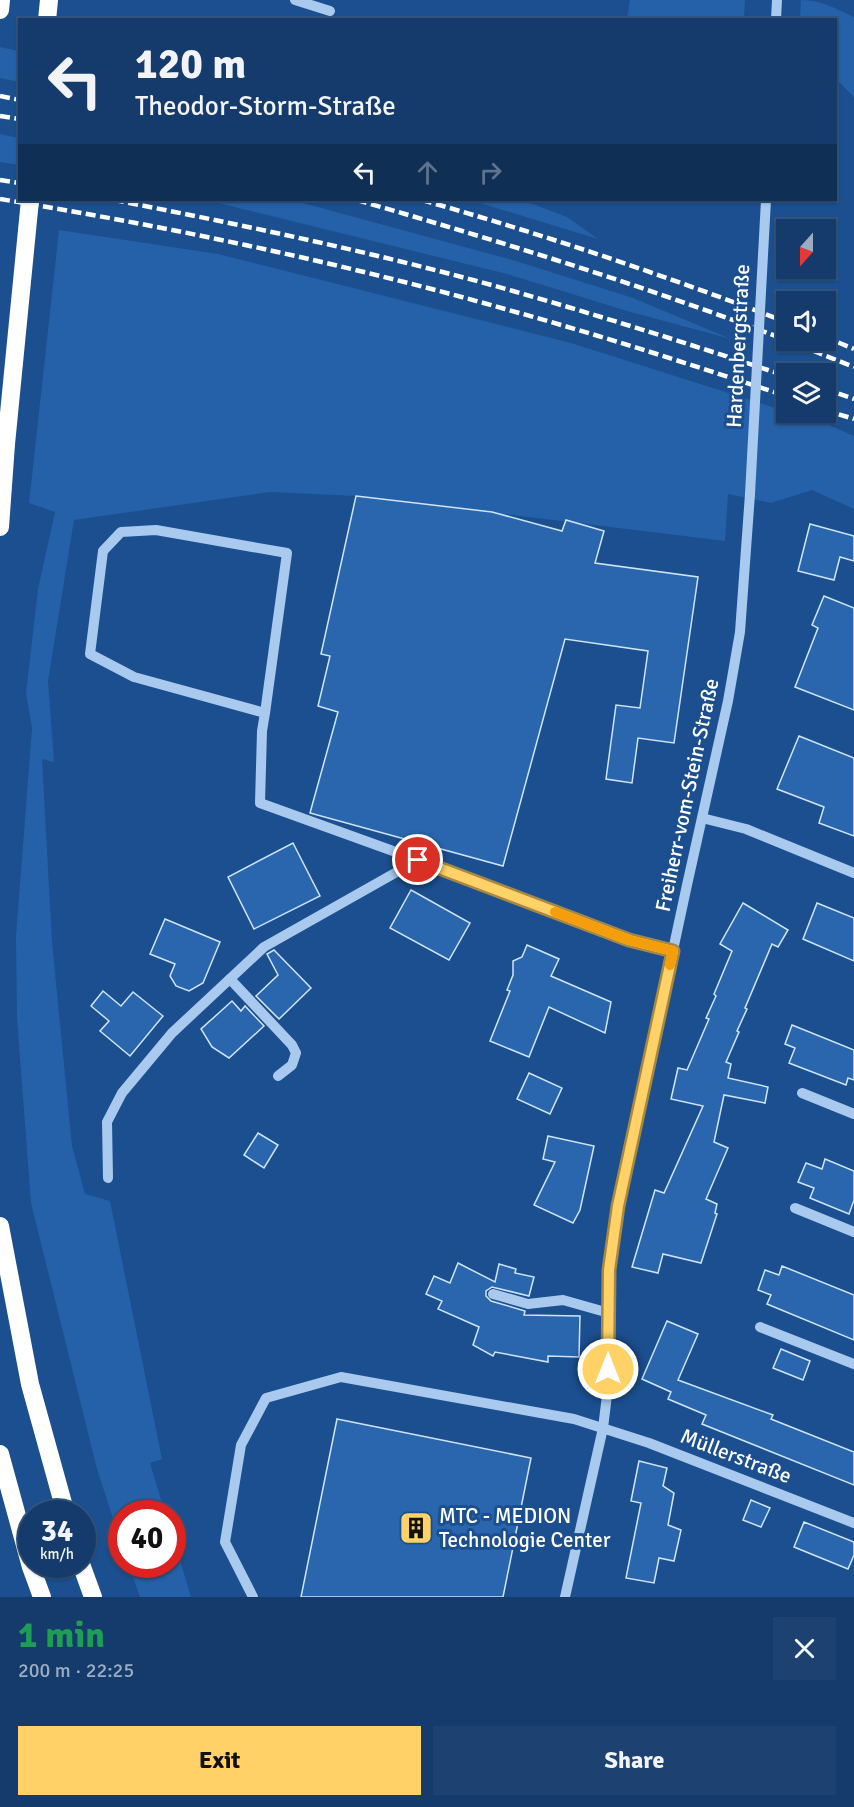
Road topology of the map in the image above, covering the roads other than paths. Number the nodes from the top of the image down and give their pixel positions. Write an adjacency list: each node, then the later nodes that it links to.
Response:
1 (1, 0): 5 (highway)
2 (49, 0): 7 (highway)
3 (295, 0): 6 (street)
4 (777, 0): 8 (street)
5 (0, 10)
6 (330, 11)
7 (47, 18)
8 (776, 18)
9 (30, 201): 12 (highway, bridge)
10 (766, 201): 11 (street, Hardenbergstraße, bridge)
11 (750, 494): 14 (street, Freiherr-vom-Stein-Straße)
12 (0, 527)
13 (265, 713): 13 (street); 15 (street)
14 (702, 818): 16 (street); 17 (street, Freiherr-vom-Stein-Straße)
15 (418, 860): 17 (street); 18 (street)
16 (854, 873)
17 (673, 951): 27 (street, Freiherr-vom-Stein-Straße)
18 (230, 979): 19 (street); 22 (street)
19 (278, 1077)
20 (802, 1093): 21 (street)
21 (854, 1114)
22 (108, 1178)
23 (795, 1208): 25 (street)
24 (0, 1226): 32 (highway)
25 (854, 1232)
26 (493, 1294): 27 (street)
27 (609, 1313): 30 (street, Freiherr-vom-Stein-Straße)
28 (760, 1327): 29 (street)
29 (854, 1364)
30 (603, 1428): 33 (street, Müllerstraße); 37 (street, Müllerstraße); 38 (street, Freiherr-vom-Stein-Straße)
31 (0, 1454): 35 (highway)
32 (62, 1500)
33 (854, 1523)
34 (86, 1578): 36 (highway)
35 (42, 1597)
36 (93, 1597)
37 (253, 1597)
38 (565, 1597)

